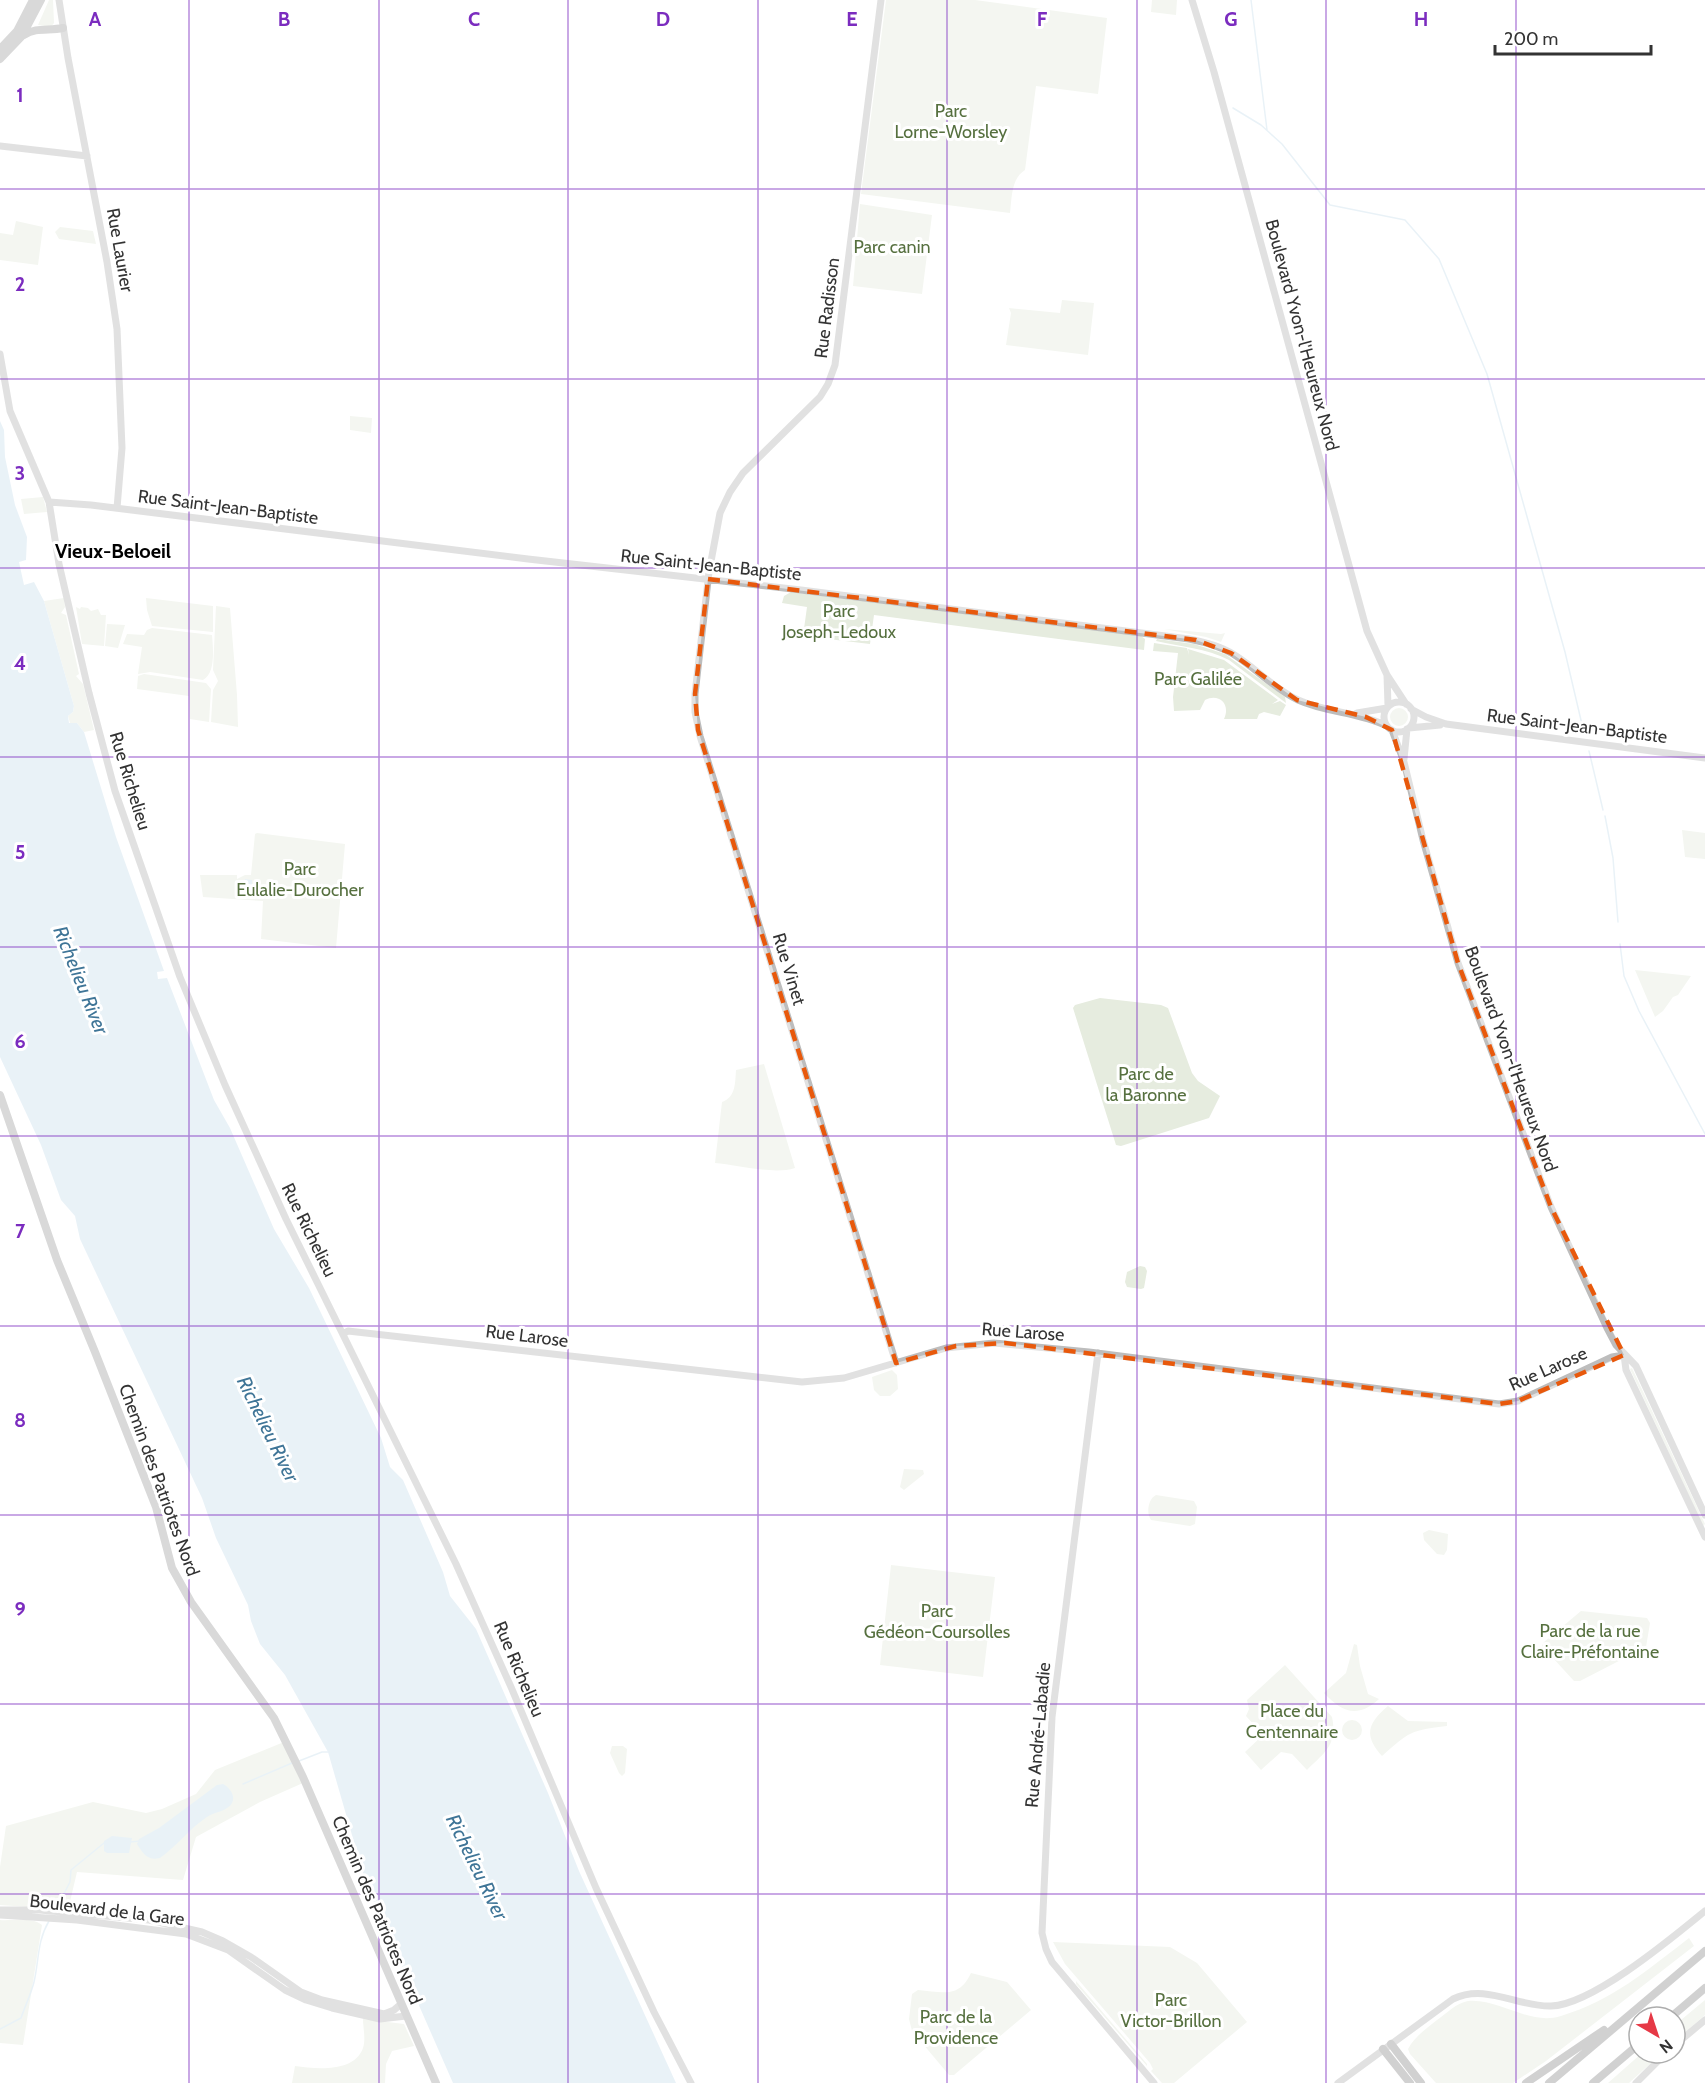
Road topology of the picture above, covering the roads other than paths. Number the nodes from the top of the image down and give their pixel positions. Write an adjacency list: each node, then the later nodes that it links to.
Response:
1 (28, 0): 7 (street)
2 (33, 0): 7 (main road)
3 (41, 0): 9 (main road)
4 (59, 0): 8 (street, Rue Laurier)
5 (881, 0): 17 (street, Rue Radisson)
6 (1192, 0): 18 (street, Boulevard Yvon-l'Heureux Nord)
7 (25, 18): 10 (main road)
8 (63, 28): 9 (main road); 13 (street, Rue Laurier)
9 (22, 36): 11 (main road)
10 (0, 49)
11 (0, 59)
12 (0, 146): 13 (street)
13 (87, 156): 16 (street, Rue Laurier)
14 (0, 354): 15 (street, Rue Richelieu)
15 (49, 502): 16 (street, Rue Saint-Jean-Baptiste); 28 (street, Rue Richelieu)
16 (117, 508): 17 (street, Rue Saint-Jean-Baptiste)
17 (708, 579): 21 (street, Rue Saint-Jean-Baptiste); 31 (street, Rue Vinet)
18 (1387, 675): 19 (street, Boulevard Yvon-l'Heureux Nord); 20 (street, Boulevard Yvon-l'Heureux Nord)
19 (1408, 706): 20 (street); 22 (street, Rue Saint-Jean-Baptiste); 24 (street)
20 (1388, 707): 21 (street, Rue Saint-Jean-Baptiste); 23 (street)
21 (1351, 713): 23 (street, Rue Saint-Jean-Baptiste)
22 (1446, 724): 24 (street, Rue Saint-Jean-Baptiste); 25 (street, Rue Saint-Jean-Baptiste)
23 (1390, 728): 24 (street); 26 (street, Boulevard Yvon-l'Heureux Nord)
24 (1408, 728): 26 (street, Boulevard Yvon-l'Heureux Nord)
25 (1705, 758)
26 (1404, 762): 30 (street, Boulevard Yvon-l'Heureux Nord)
27 (0, 1095): 39 (main road, Chemin des Patriotes Nord)
28 (343, 1334): 31 (street, Rue Larose); 51 (street, Rue Richelieu)
29 (1098, 1353): 30 (street, Rue Larose); 31 (street, Rue Larose); 52 (street, Rue André-Labadie)
30 (1624, 1355): 32 (street, Boulevard Yvon-l'Heureux Nord); 33 (street, Boulevard Yvon-l'Heureux Nord)
31 (896, 1363)
32 (1705, 1515)
33 (1705, 1537)
34 (0, 1910): 39 (street, Boulevard de la Gare)
35 (1705, 1911): 47 (street)
36 (0, 1915): 43 (street, Boulevard de la Gare)
37 (1705, 1951): 40 (highway)
38 (1705, 1988): 41 (highway)
39 (401, 2004): 43 (main road, Chemin des Patriotes Nord)
40 (1641, 2005)
41 (1685, 2005)
42 (1627, 2015): 56 (highway)
43 (406, 2016): 50 (main road, Chemin des Patriotes Nord)
44 (1627, 2017): 57 (highway)
45 (1705, 2020): 46 (street)
46 (1687, 2035)
47 (1387, 2046): 53 (street); 54 (highway); 55 (highway)
48 (1627, 2054): 58 (highway)
49 (1654, 2065): 59 (street)
50 (436, 2083)
51 (691, 2083)
52 (1154, 2083)
53 (1338, 2083)
54 (1410, 2083)
55 (1421, 2083)
56 (1526, 2083)
57 (1549, 2083)
58 (1593, 2083)
59 (1636, 2083)

